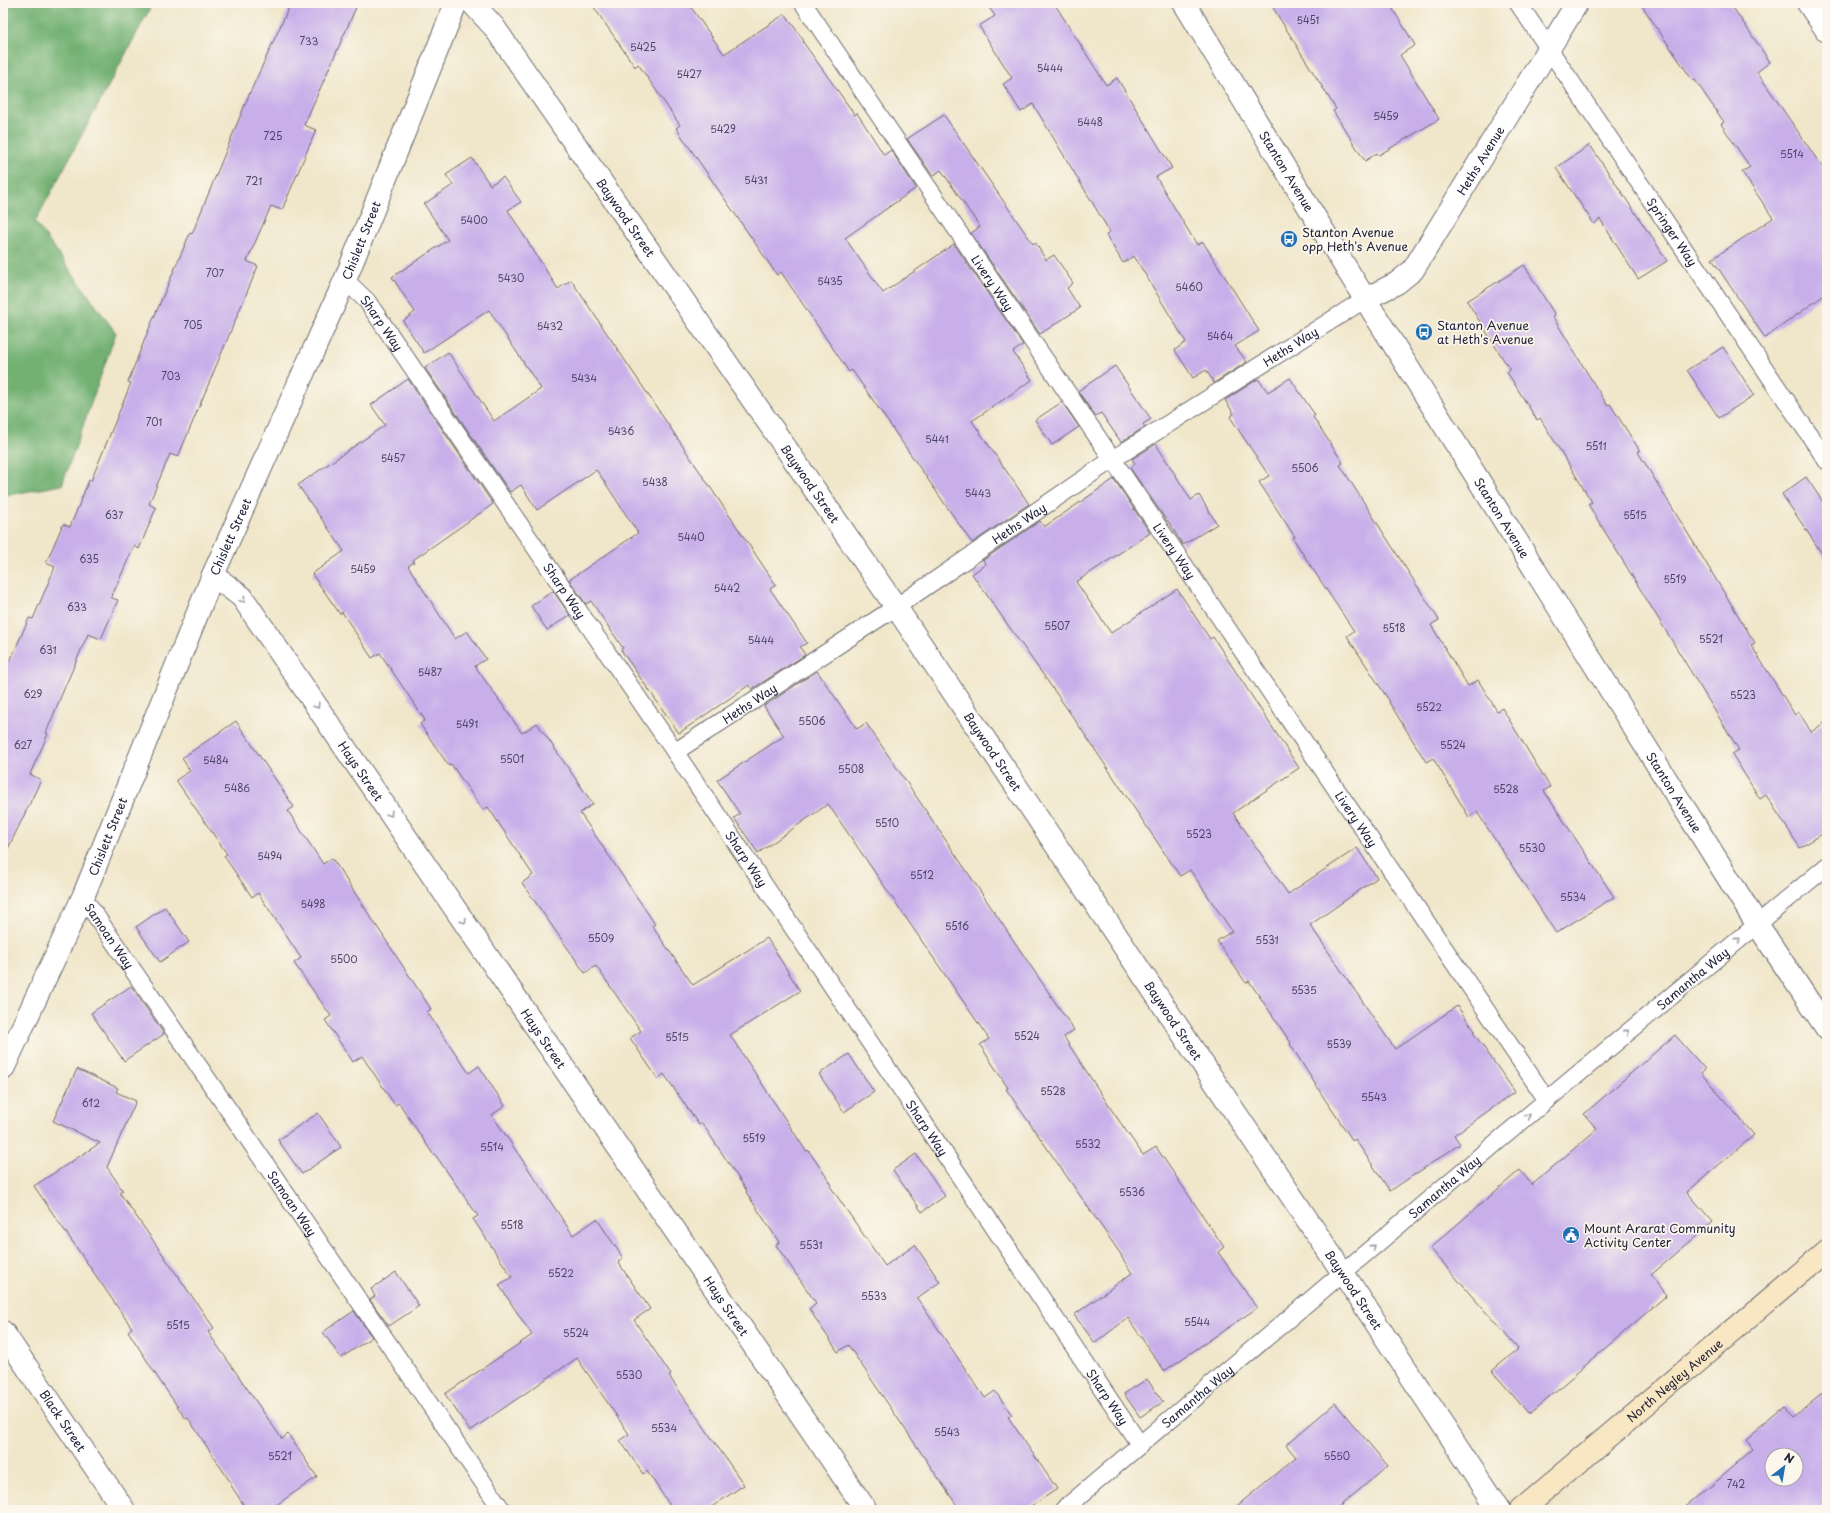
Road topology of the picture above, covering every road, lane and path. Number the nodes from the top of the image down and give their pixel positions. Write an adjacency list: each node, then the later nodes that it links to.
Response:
1 (456, 3): 10 (street, Chislett Street)
2 (472, 3): 15 (street, Baywood Street)
3 (803, 3): 12 (lane, Livery Way)
4 (1184, 3): 11 (street, Stanton Avenue)
5 (1518, 3): 9 (lane, Springer Way)
6 (1576, 3): 9 (street, Heths Avenue)
7 (1808, 3): 8 (street)
8 (1827, 31)
9 (1549, 49): 11 (street, Heths Avenue); 13 (lane, Springer Way)
10 (345, 280): 14 (street, Chislett Street); 16 (lane, Sharp Way)
11 (1365, 300): 12 (lane, Heths Way); 19 (street, Stanton Avenue)
12 (1113, 459): 15 (lane, Heths Way); 22 (lane, Livery Way)
13 (1827, 461)
14 (213, 574): 18 (street, Chislett Street); 29 (street, Hays Street, one-way to 29)
15 (896, 607): 16 (lane, Heths Way); 24 (street, Baywood Street)
16 (675, 752): 26 (lane, Sharp Way)
17 (1827, 866): 19 (lane, Samantha Way)
18 (83, 897): 21 (street, Chislett Street); 28 (lane, Samoan Way)
19 (1757, 924): 20 (street, Stanton Avenue); 22 (lane, Samantha Way, one-way to 19)
20 (1827, 1029)
21 (3, 1070)
22 (1546, 1100): 24 (lane, Samantha Way, one-way to 22)
23 (1827, 1251): 32 (main road, North Negley Avenue)
24 (1343, 1273): 26 (lane, Samantha Way); 31 (street, Baywood Street)
25 (3, 1332): 27 (street, Black Street)
26 (1140, 1445): 30 (lane, Samantha Way)
27 (124, 1510)
28 (502, 1510)
29 (866, 1510)
30 (1063, 1510)
31 (1499, 1510)
32 (1521, 1510)

